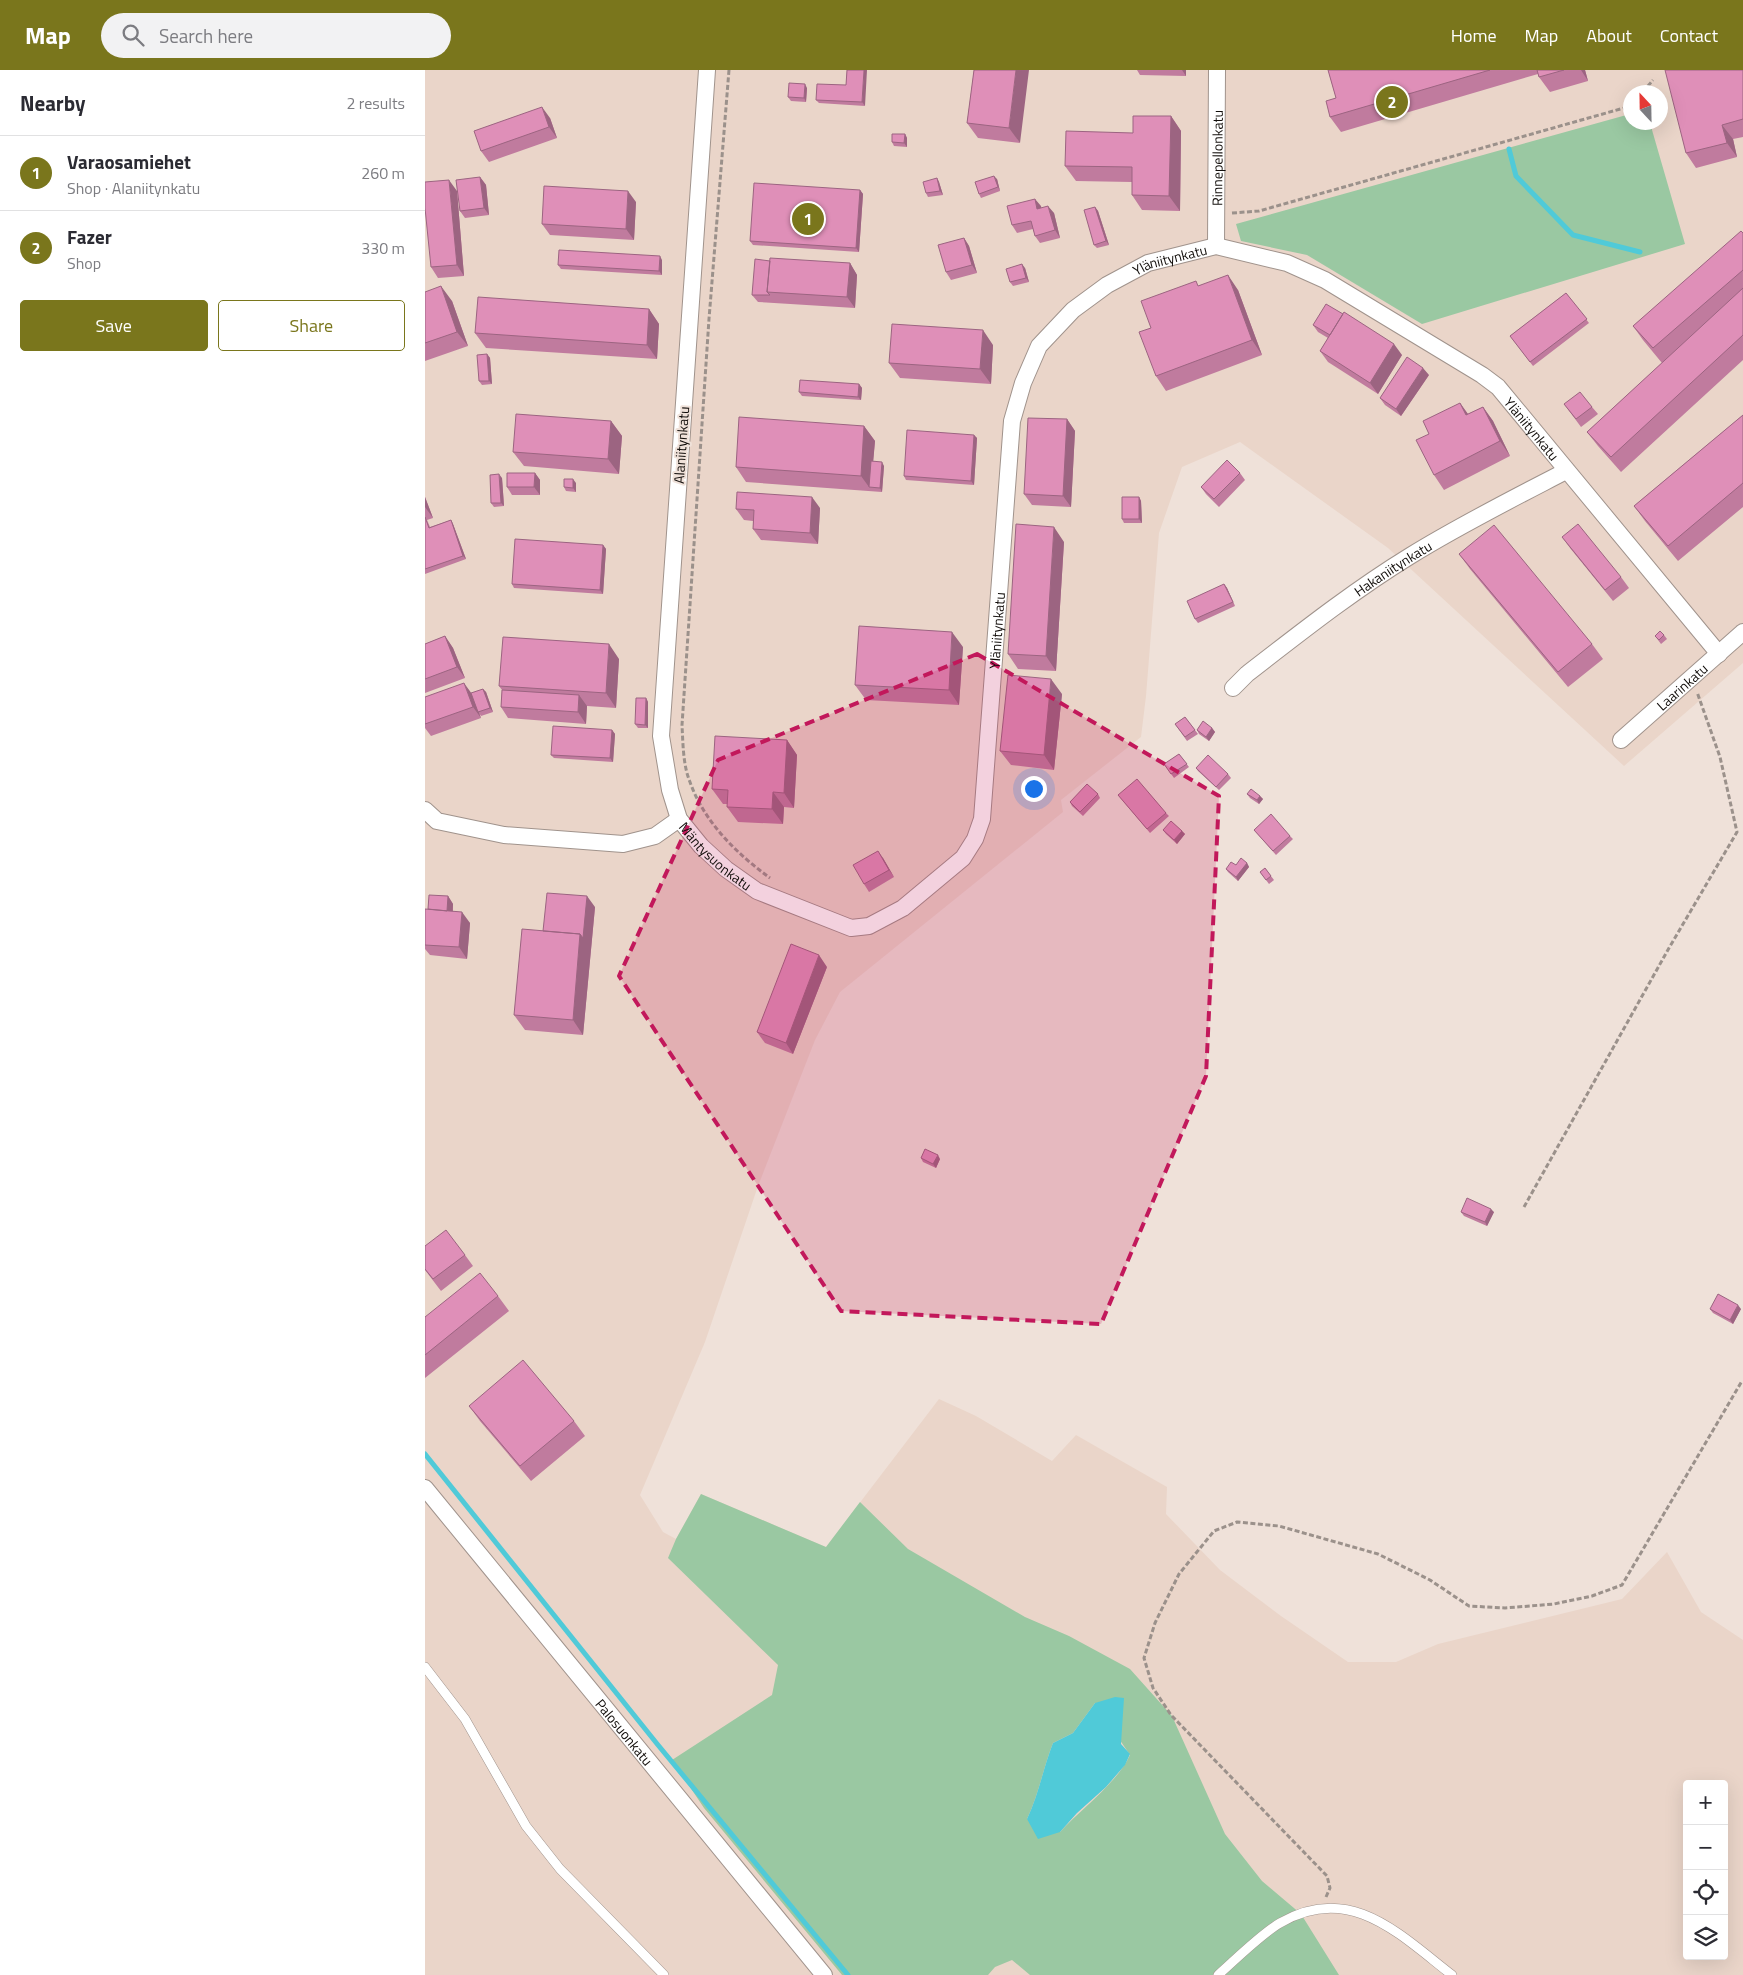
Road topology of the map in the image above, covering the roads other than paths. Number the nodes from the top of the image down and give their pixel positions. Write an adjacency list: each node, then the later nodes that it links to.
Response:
1 (707, 70): 10 (street, Alaniitynkatu)
2 (1217, 70): 3 (street, Rinnepellonkatu)
3 (1216, 246): 4 (street, Yläniitynkatu); 11 (street, Yläniitynkatu)
4 (1566, 471): 6 (street, Yläniitynkatu); 7 (street, Hakaniitynkatu)
5 (1743, 632): 6 (street, Laarinkatu)
6 (1719, 654): 8 (street, Laarinkatu)
7 (1233, 688)
8 (1621, 740)
9 (425, 810): 10 (street, Mäntysuonkatu)
10 (679, 819): 11 (street, Mäntysuonkatu)
11 (963, 858)
12 (425, 1488): 15 (street, Palosuonkatu)
13 (425, 1667): 14 (lane)
14 (664, 1975)
15 (824, 1975)
16 (1218, 1975): 17 (lane)
17 (1452, 1975)

